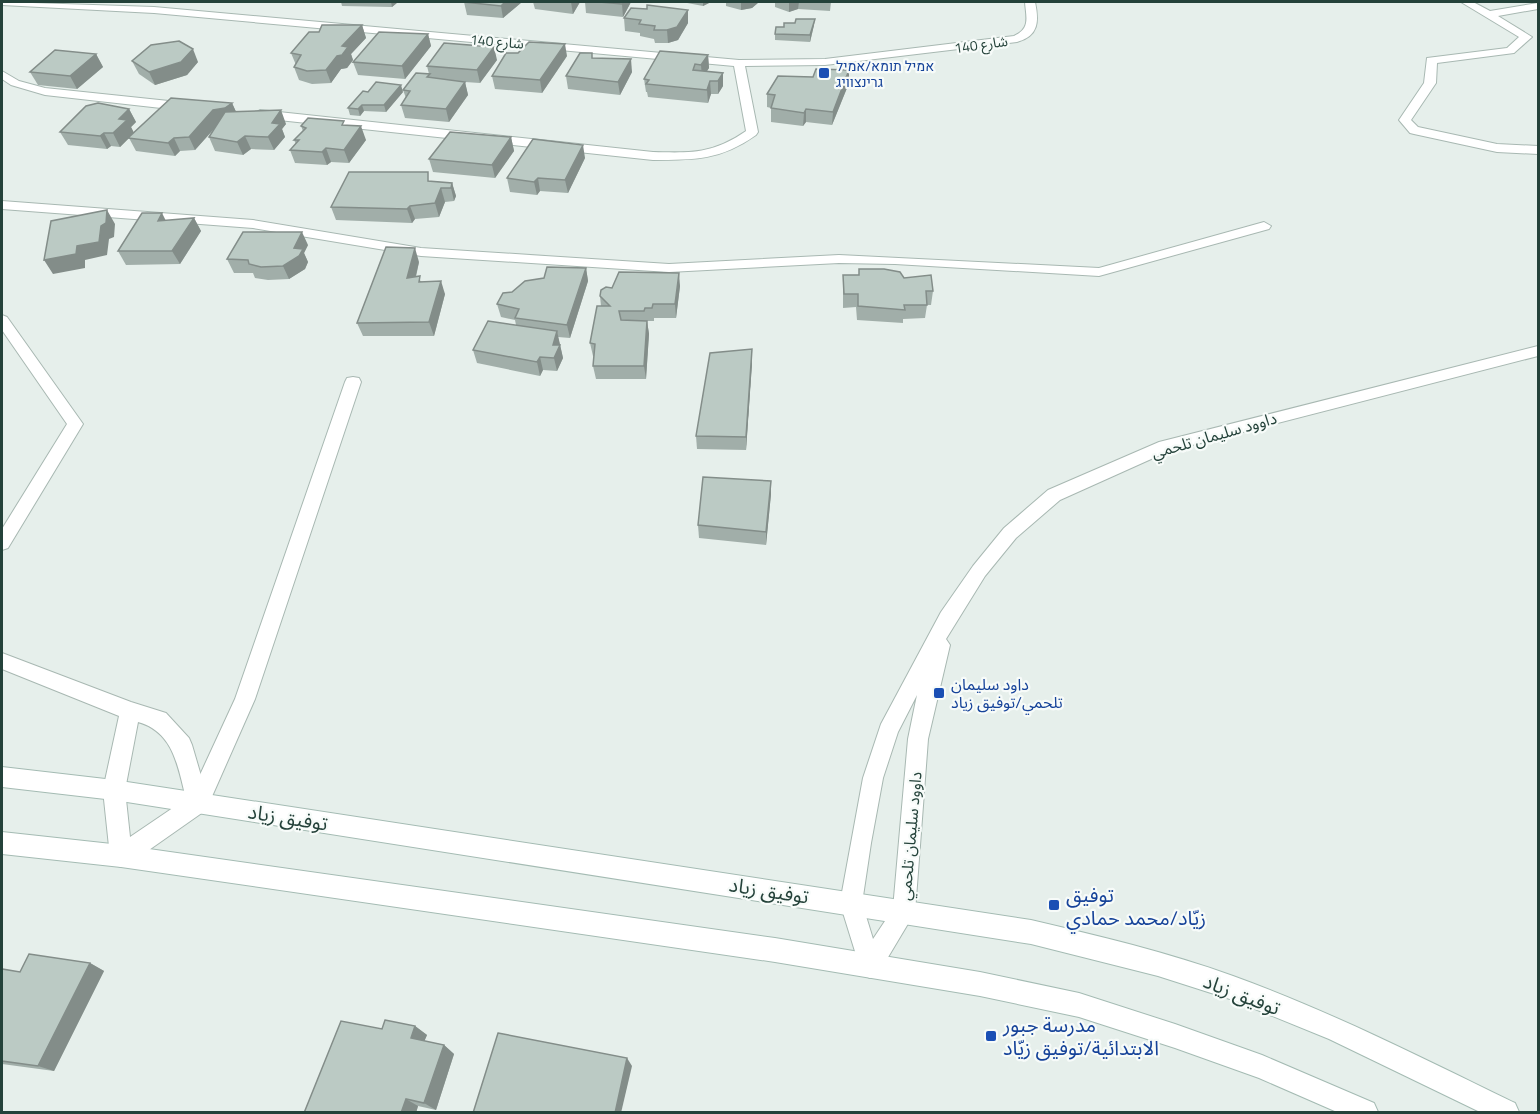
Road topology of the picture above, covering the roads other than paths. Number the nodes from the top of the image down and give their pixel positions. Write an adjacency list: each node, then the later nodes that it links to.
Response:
1 (1030, 2): 6 (street, شارع 140)
2 (1466, 2): 5 (street)
3 (2, 3): 6 (street, شارع 140)
4 (1539, 6): 5 (street)
5 (1488, 14): 10 (street)
6 (739, 63): 9 (street)
7 (2, 74): 8 (street)
8 (200, 108)
9 (248, 113)
10 (1539, 150)
11 (2, 205): 12 (street)
12 (1264, 226)
13 (2, 320): 16 (street)
14 (1539, 351): 17 (street, داوود سليمان تلحمي)
15 (354, 382): 22 (street)
16 (2, 543)
17 (948, 618): 25 (street, داوود سليمان تلحمي); 26 (street, داوود سليمان تلحمي)
18 (2, 661): 19 (street)
19 (130, 711): 21 (street); 22 (street)
20 (2, 777): 21 (street, توفيق زياد)
21 (114, 790): 22 (street, توفيق زياد); 24 (street)
22 (198, 803): 24 (street); 25 (street, توفيق زياد)
23 (2, 843): 24 (street)
24 (121, 856): 27 (street)
25 (851, 903): 26 (street, توفيق زياد); 27 (street, داوود سليمان تلحمي)
26 (904, 912): 27 (street, داوود سليمان تلحمي); 29 (street, توفيق زياد)
27 (870, 966): 28 (street)
28 (1365, 1113)
29 (1506, 1113)

